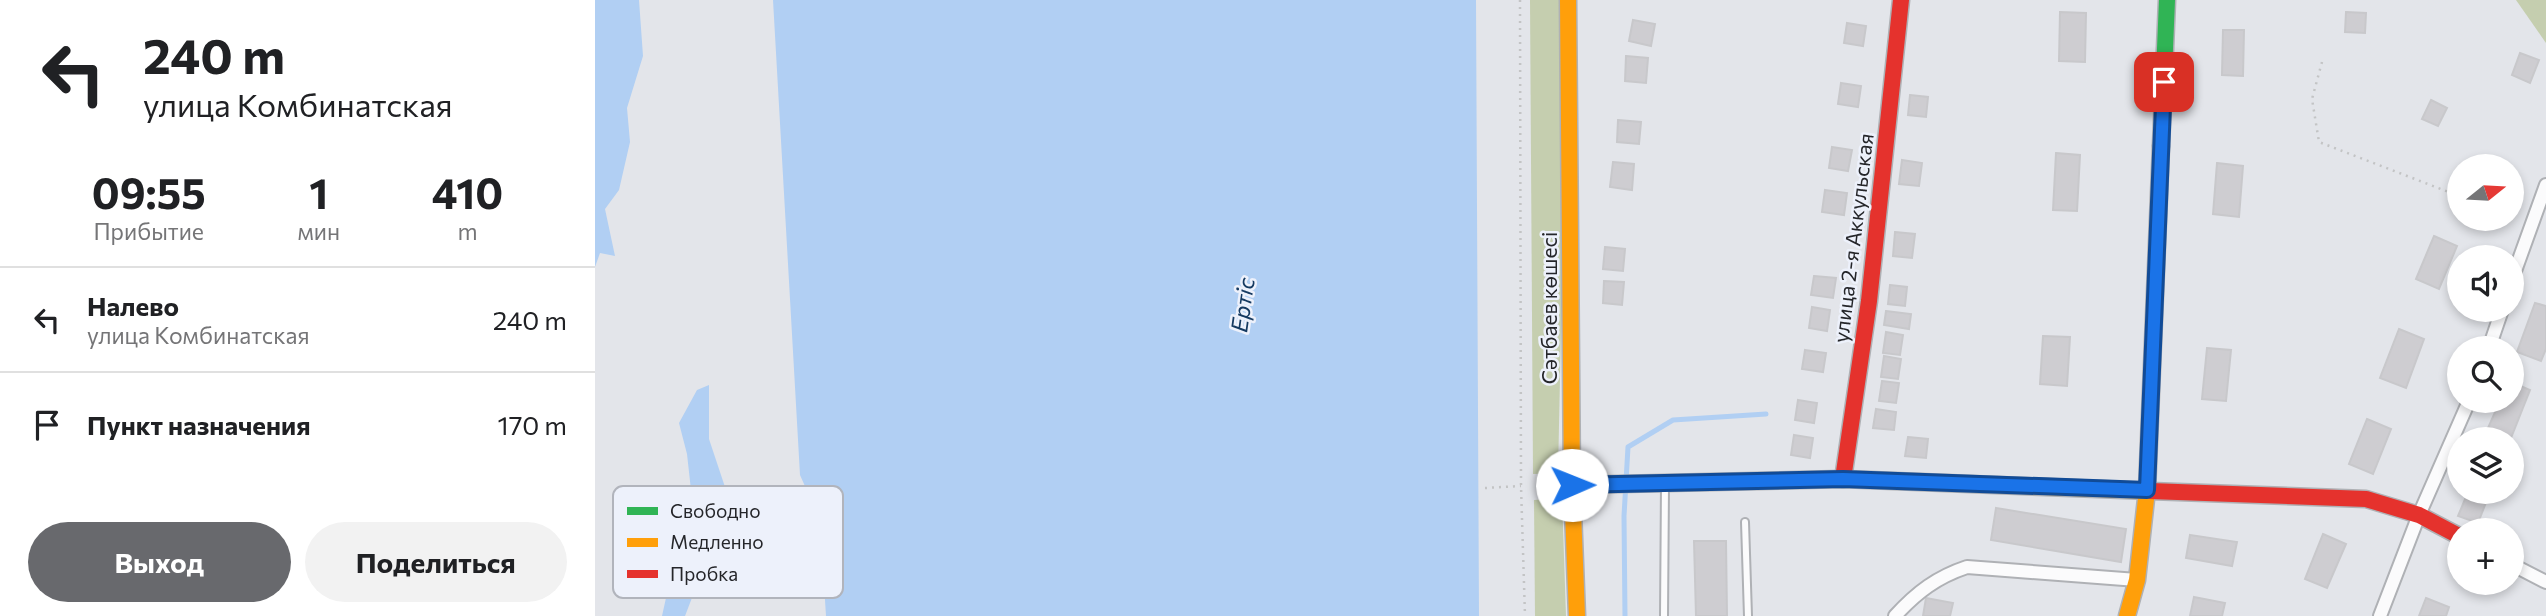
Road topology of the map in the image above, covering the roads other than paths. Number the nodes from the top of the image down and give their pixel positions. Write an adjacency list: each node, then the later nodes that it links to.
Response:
1 (1568, 0): 9 (street, Сәтбаев көшесі)
2 (1901, 0): 7 (street, улица 2-я Аккульская)
3 (2167, 0): 10 (street)
4 (2546, 185): 5 (street)
5 (2524, 246)
6 (2464, 413): 11 (street)
7 (1843, 479): 8 (street); 10 (street)
8 (1665, 483): 9 (street); 18 (lane)
9 (1572, 485): 17 (street, Сәтбаев көшесі)
10 (2147, 490): 11 (street); 15 (street)
11 (2419, 515): 13 (street); 22 (street)
12 (1745, 522): 19 (lane)
13 (2447, 530)
14 (2524, 571): 16 (street)
15 (2137, 580): 20 (street); 21 (street)
16 (2546, 582)
17 (1577, 616)
18 (1664, 616)
19 (1748, 616)
20 (1895, 616)
21 (2127, 616)
22 (2380, 616)

